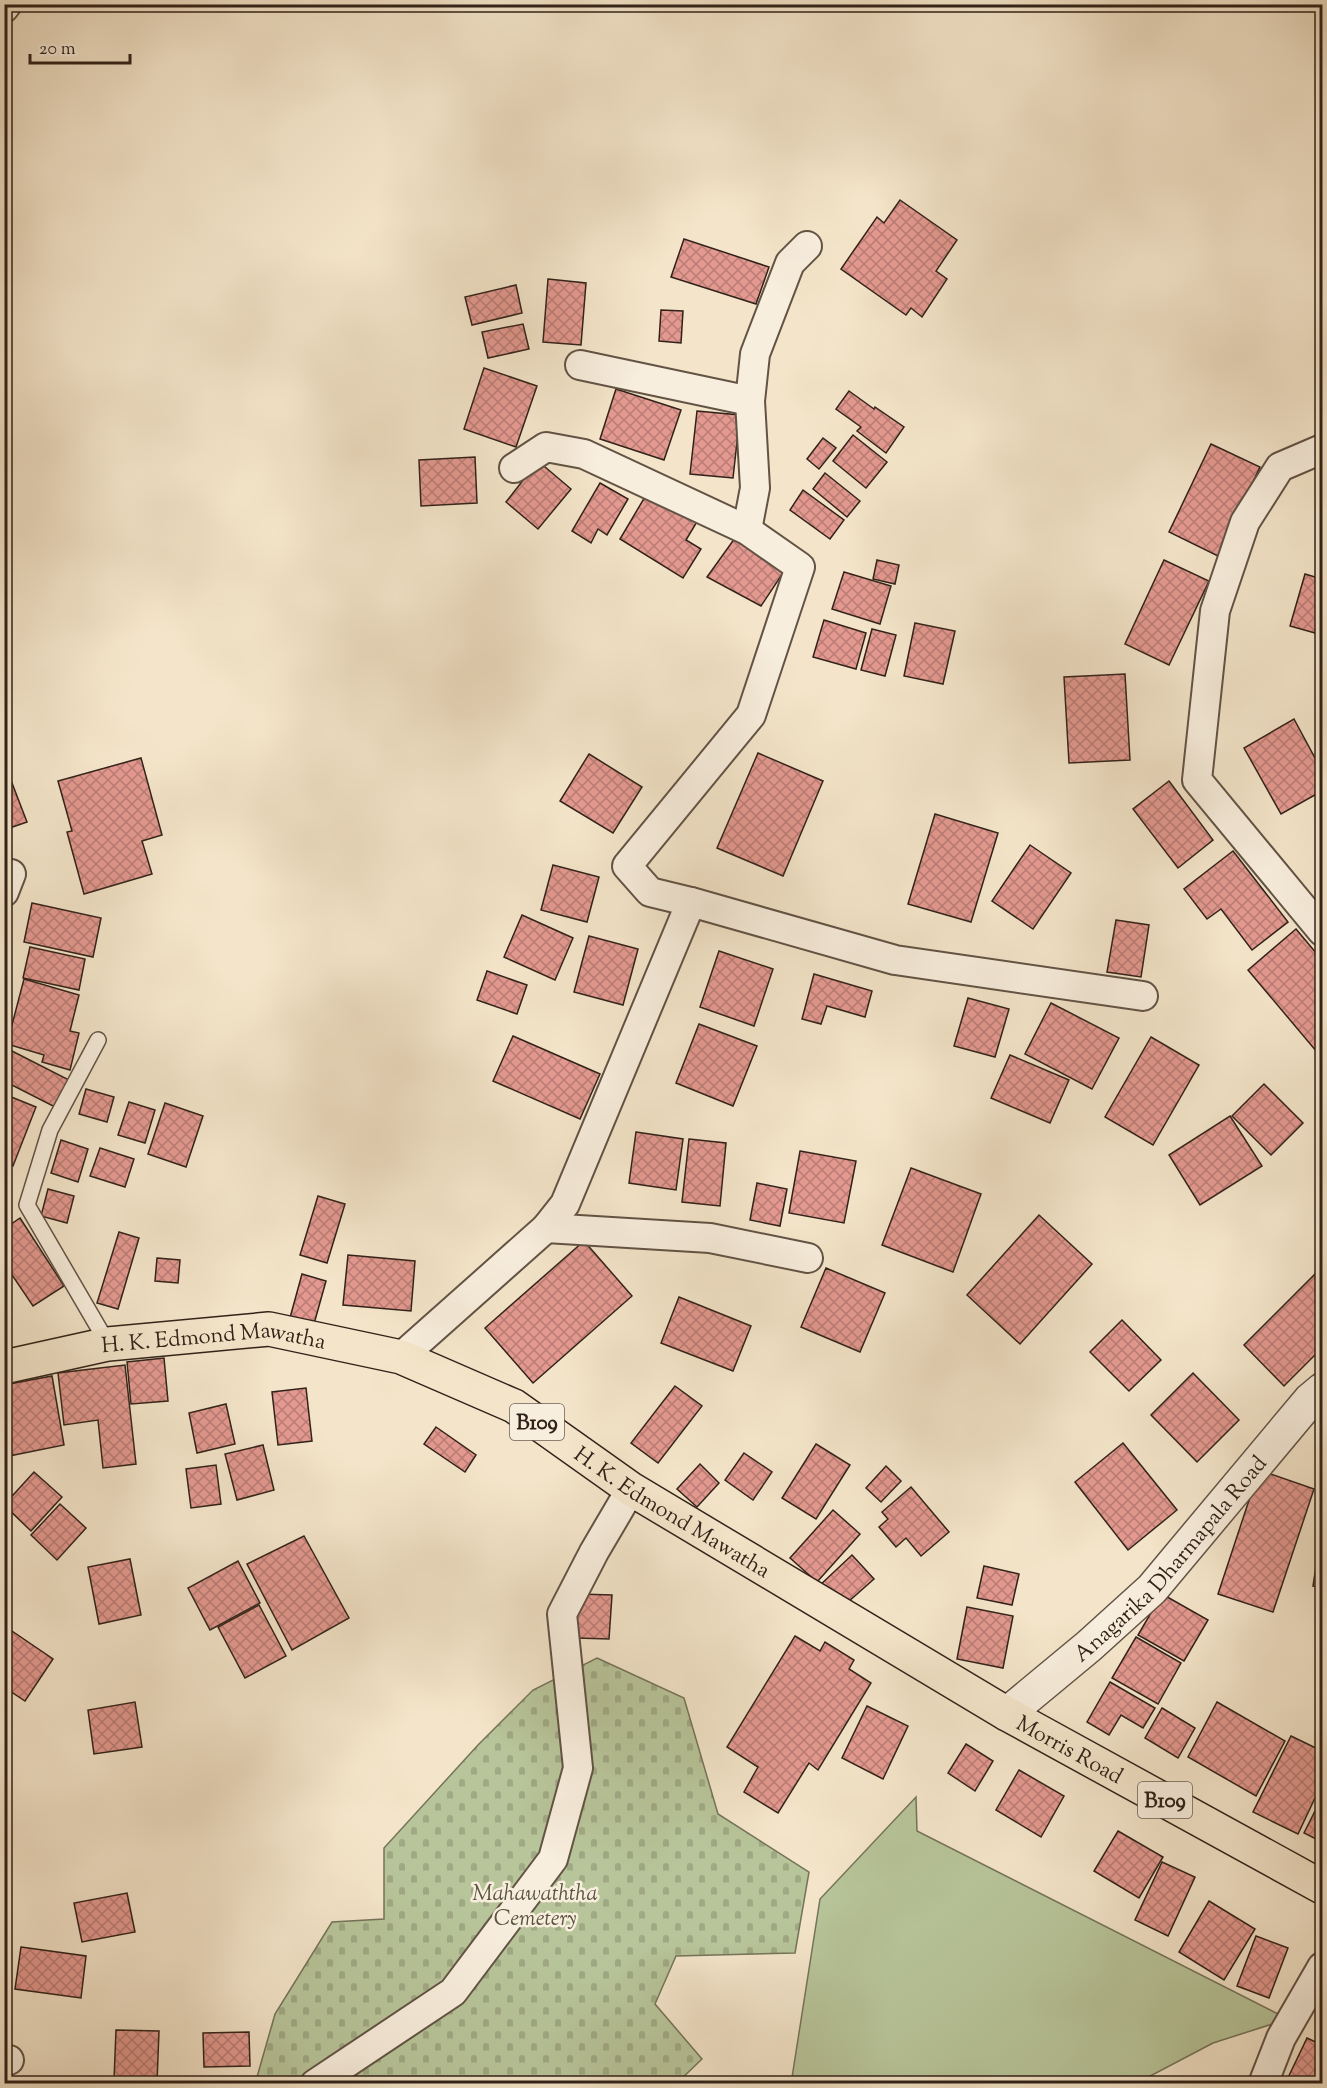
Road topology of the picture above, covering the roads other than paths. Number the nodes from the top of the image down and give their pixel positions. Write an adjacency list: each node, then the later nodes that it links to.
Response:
1 (807, 246): 3 (street)
2 (580, 365): 3 (street)
3 (750, 401): 6 (street)
4 (1323, 449): 8 (street)
5 (514, 468): 6 (street)
6 (747, 530): 7 (street)
7 (692, 902): 9 (street); 11 (street)
8 (1323, 931)
9 (1143, 996)
10 (98, 1040): 13 (lane)
11 (546, 1228): 12 (street); 14 (street)
12 (808, 1258)
13 (108, 1344): 14 (main road, H. K. Edmond Mawatha / B109); 15 (main road, H. K. Edmond Mawatha / B109)
14 (401, 1357): 17 (main road, H. K. Edmond Mawatha / B109)
15 (4, 1367)
16 (1323, 1390): 18 (street, Anagarika Dharmapala Road)
17 (631, 1489): 18 (main road, H. K. Edmond Mawatha / B109); 21 (street)
18 (1007, 1714): 19 (main road, Morris Road / B109)
19 (1323, 1887)
20 (1323, 1967): 22 (street)
21 (315, 2084)
22 (1263, 2084)

